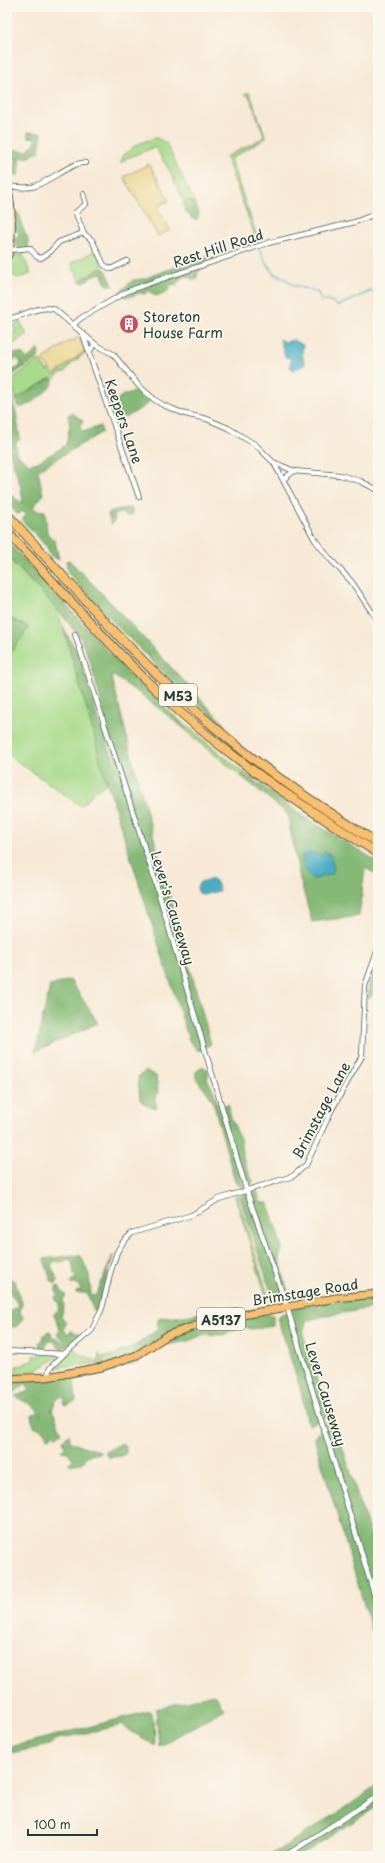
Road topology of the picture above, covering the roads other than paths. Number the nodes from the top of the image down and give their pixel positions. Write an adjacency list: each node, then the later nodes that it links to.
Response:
1 (86, 163): 2 (street)
2 (7, 186): 6 (street)
3 (83, 194): 5 (street)
4 (378, 213): 10 (street, Rest Hill Road)
5 (83, 233): 6 (street); 8 (street)
6 (10, 250): 7 (street)
7 (7, 259)
8 (127, 261)
9 (7, 319): 10 (street)
10 (73, 325): 11 (street)
11 (83, 334): 12 (street); 13 (street, Keepers Lane)
12 (95, 344): 13 (street); 14 (street)
13 (89, 352): 18 (street, Keepers Lane)
14 (273, 462): 15 (street); 16 (street)
15 (294, 471): 16 (street); 17 (street)
16 (284, 479): 21 (street)
17 (378, 490)
18 (139, 497)
19 (7, 514): 23 (highway, M53)
20 (7, 532): 24 (highway, M53)
21 (378, 621)
22 (75, 634): 26 (street, Lever's Causeway)
23 (378, 843)
24 (378, 853)
25 (378, 949): 26 (street, Brimstage Lane)
26 (246, 1189): 28 (street, Lever Causeway); 30 (street, Brimstage Lane)
27 (378, 1294): 28 (main road, Brimstage Road / A5137)
28 (287, 1307): 31 (main road, Brimstage Road / A5137); 33 (street, Lever Causeway)
29 (7, 1351): 30 (street)
30 (64, 1354): 31 (street, Brimstage Lane)
31 (47, 1377): 32 (main road, Brimstage Road / A5137)
32 (7, 1379)
33 (378, 1607)
34 (378, 1796): 35 (street)
35 (285, 1856)

